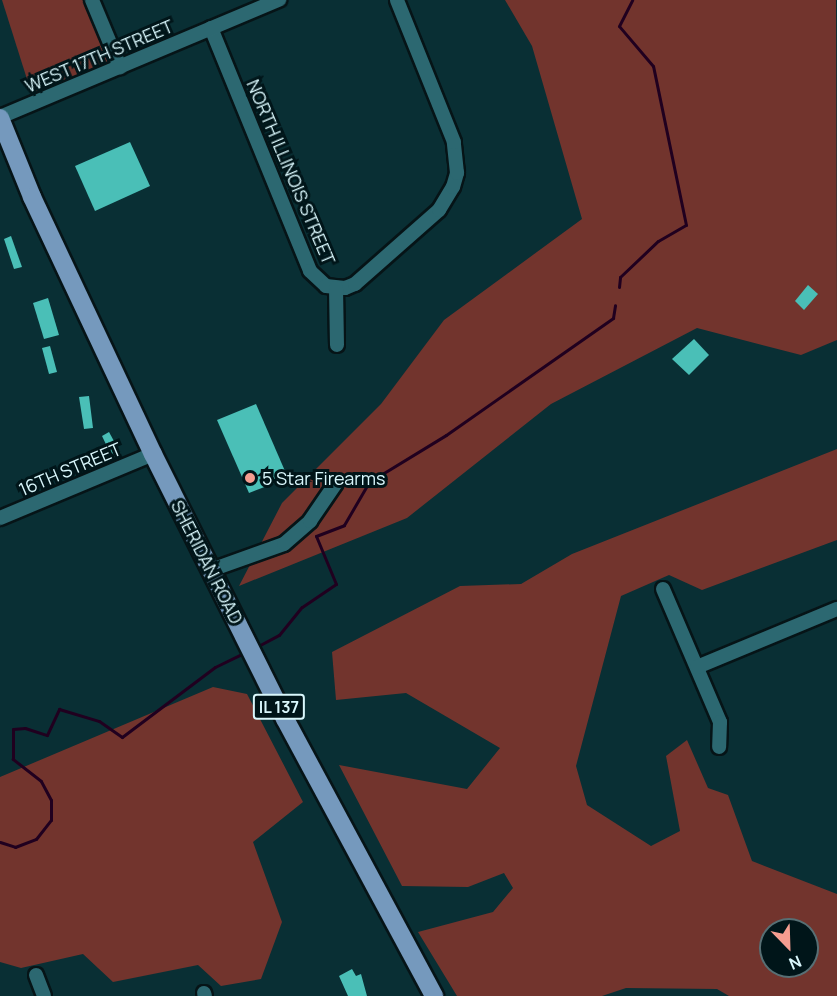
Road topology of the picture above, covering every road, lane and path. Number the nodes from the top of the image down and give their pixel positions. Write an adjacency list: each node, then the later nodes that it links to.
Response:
1 (92, 0): 5 (street)
2 (279, 0): 4 (street, WEST 17TH STREET)
3 (397, 0): 7 (street, NORTH ILLINOIS STREET)
4 (211, 28): 5 (street, WEST 17TH STREET); 7 (street, NORTH ILLINOIS STREET)
5 (120, 67): 6 (street, WEST 17TH STREET)
6 (0, 117): 9 (main road, SHERIDAN ROAD / IL 137)
7 (336, 288): 8 (street)
8 (337, 345)
9 (153, 454): 11 (street, 16TH STREET); 12 (main road, SHERIDAN ROAD / IL 137)
10 (336, 483): 12 (street)
11 (0, 518)
12 (211, 570): 19 (main road, SHERIDAN ROAD / IL 137)
13 (663, 589): 15 (street)
14 (837, 609): 15 (street)
15 (697, 667): 16 (street)
16 (719, 747)
17 (36, 975): 18 (street)
18 (44, 996)
19 (434, 996)

